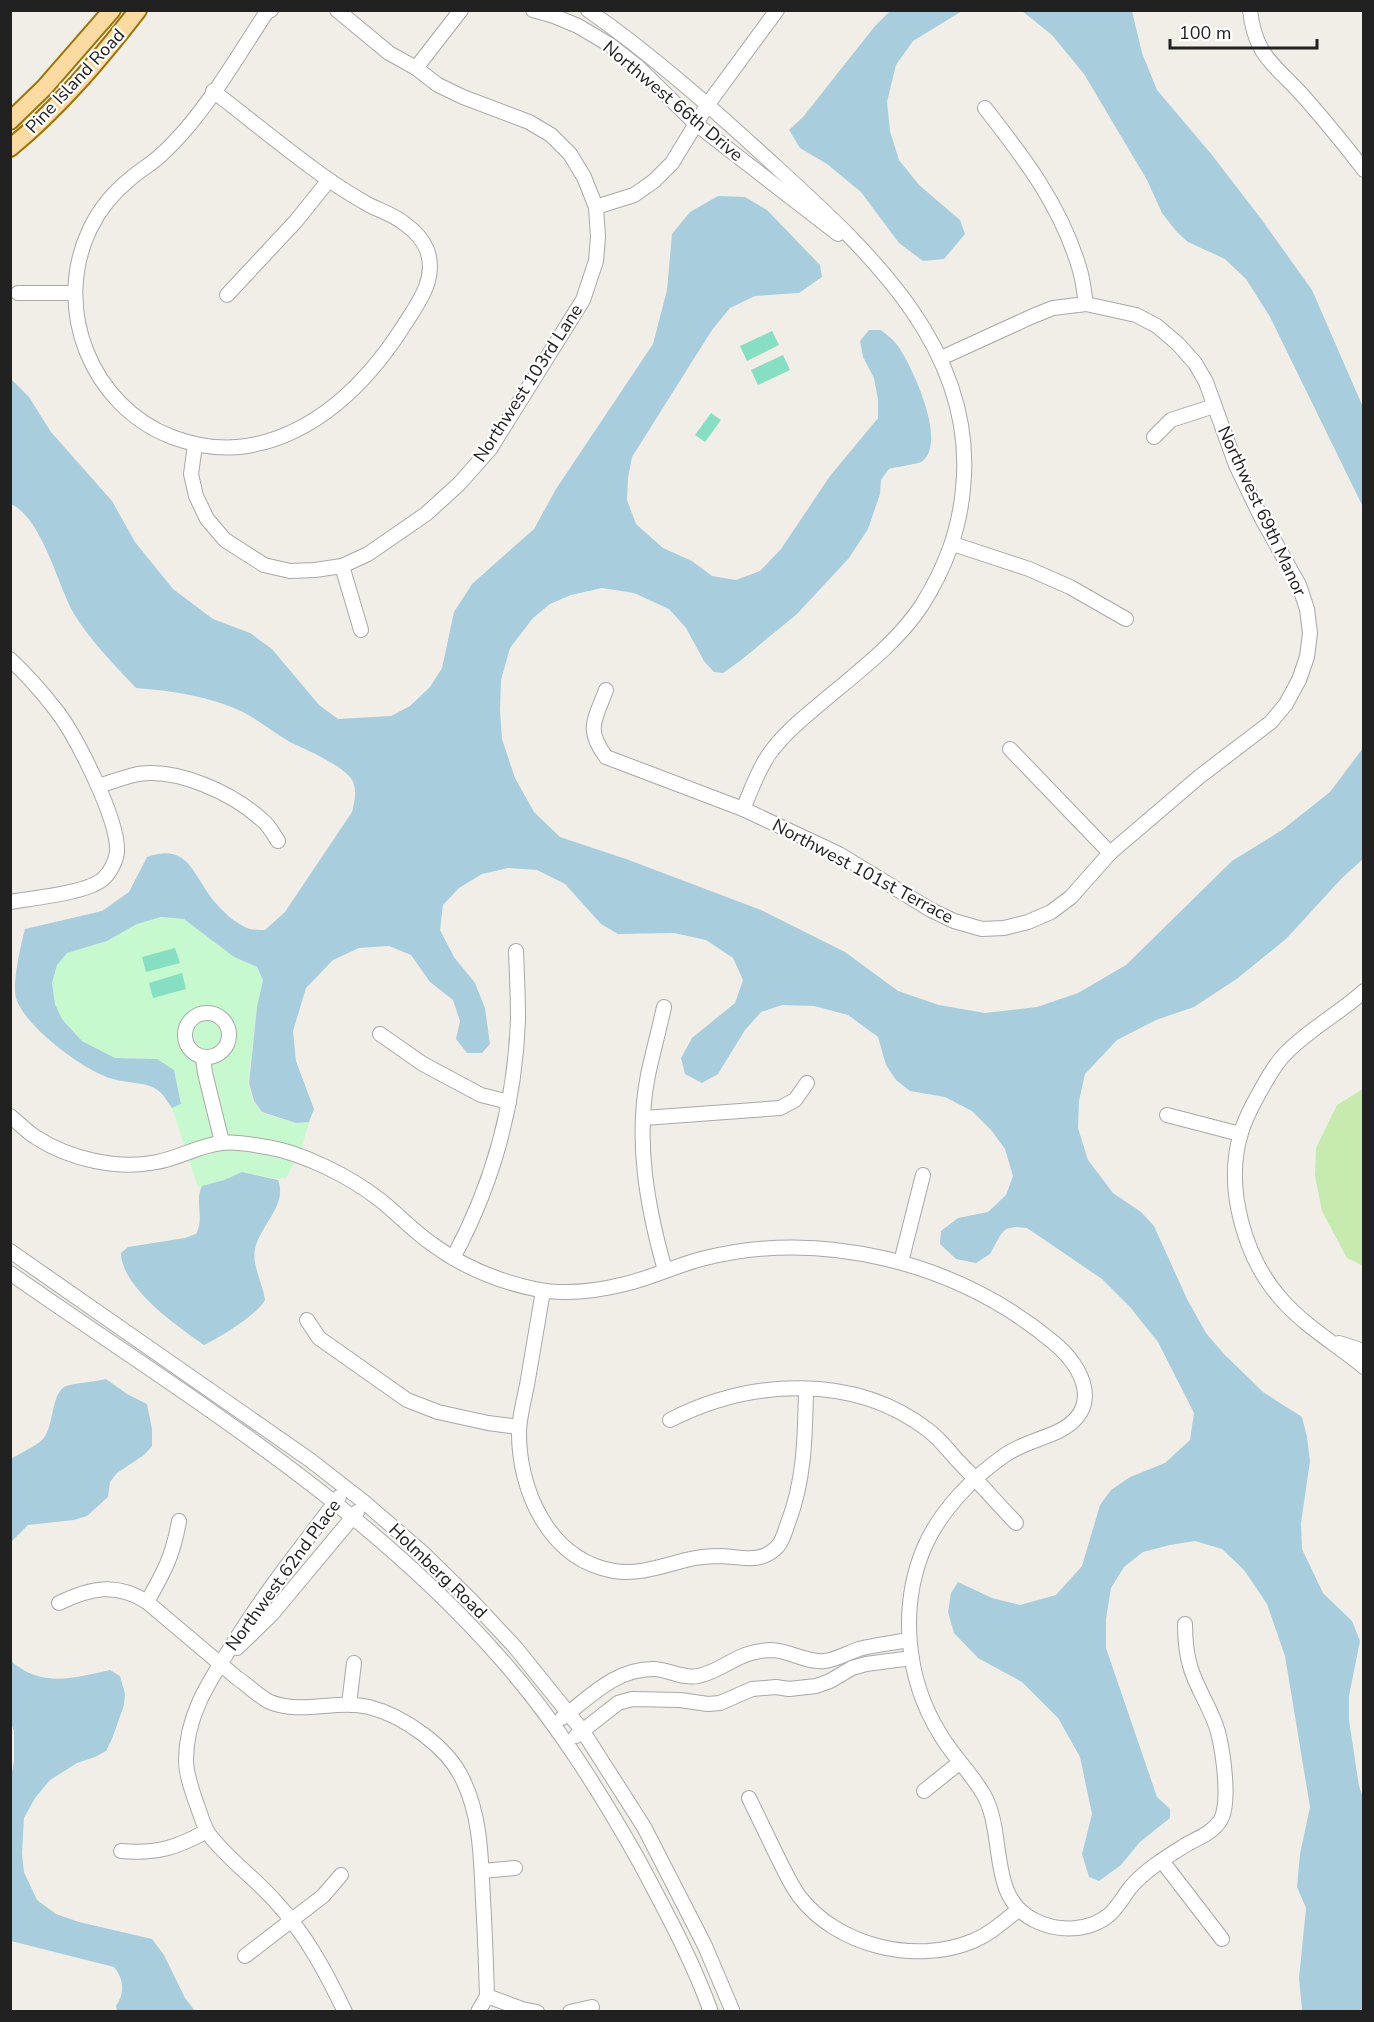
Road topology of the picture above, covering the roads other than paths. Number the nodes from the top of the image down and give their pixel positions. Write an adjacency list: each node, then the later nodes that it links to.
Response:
1 (112, 10): 14 (main road, Pine Island Road)
2 (138, 10): 16 (main road, Pine Island Road)
3 (271, 10): 11 (street)
4 (337, 10): 10 (street, Northwest 103rd Lane)
5 (461, 10): 10 (street)
6 (533, 10): 15 (street, Northwest 66th Drive)
7 (588, 10): 12 (street, Northwest 66th Drive)
8 (1250, 10): 17 (street)
9 (769, 13): 12 (street)
10 (416, 68): 19 (street, Northwest 103rd Lane)
11 (213, 91): 18 (street); 22 (street)
12 (708, 104): 15 (street); 20 (street, Northwest 66th Drive)
13 (985, 108): 24 (street)
14 (10, 121)
15 (696, 124): 19 (street); 20 (street, Northwest 66th Drive)
16 (10, 148)
17 (1364, 170)
18 (329, 180): 23 (street); 28 (street)
19 (596, 207): 30 (street, Northwest 103rd Lane)
20 (862, 250): 25 (street, Northwest 66th Drive)
21 (18, 293): 22 (street)
22 (74, 293): 28 (street)
23 (227, 295)
24 (1086, 304): 25 (street); 26 (street, Northwest 69th Manor)
25 (941, 358): 29 (street, Northwest 66th Drive)
26 (1215, 406): 27 (street); 33 (street, Northwest 69th Manor)
27 (1154, 437)
28 (195, 446): 30 (street, Northwest 103rd Lane)
29 (953, 544): 31 (street); 38 (street, Northwest 66th Drive)
30 (342, 567): 32 (street)
31 (1126, 619)
32 (361, 630)
33 (1307, 657): 40 (street, Northwest 101st Terrace)
34 (10, 659): 37 (street)
35 (606, 690): 38 (street, Northwest 101st Terrace)
36 (1010, 749): 40 (street)
37 (98, 786): 39 (street); 41 (street)
38 (742, 809): 40 (street, Northwest 101st Terrace)
39 (278, 841)
40 (1110, 853)
41 (10, 902)
42 (516, 951): 48 (street)
43 (1364, 991): 52 (street)
44 (664, 1007): 51 (street)
45 (380, 1034): 48 (street)
46 (203, 1057): 53 (street)
47 (807, 1083): 51 (street)
48 (509, 1102): 56 (street)
49 (1167, 1115): 52 (street)
50 (10, 1116): 53 (street)
51 (644, 1118): 58 (street)
52 (1240, 1134): 62 (street)
53 (222, 1142): 56 (street)
54 (924, 1176): 57 (street)
55 (10, 1251): 69 (street, Holmberg Road)
56 (453, 1258): 60 (street)
57 (901, 1262): 58 (street); 68 (street)
58 (665, 1270): 60 (street)
59 (10, 1273): 70 (street, Holmberg Road)
60 (543, 1291): 67 (street)
61 (307, 1320): 67 (street)
62 (1331, 1341): 63 (street); 64 (street)
63 (1364, 1351)
64 (1364, 1367)
65 (806, 1389): 66 (street); 67 (street); 68 (street)
66 (670, 1420)
67 (519, 1427)
68 (975, 1479): 74 (street); 78 (street)
69 (346, 1488): 70 (street, Northwest 62nd Place); 71 (street, Holmberg Road)
70 (335, 1502): 72 (street, Holmberg Road); 81 (street, Northwest 62nd Place)
71 (364, 1502): 72 (street, Northwest 62nd Place); 83 (street, Holmberg Road)
72 (352, 1517): 81 (street, Northwest 62nd Place); 84 (street, Holmberg Road)
73 (179, 1521): 75 (street)
74 (1016, 1523)
75 (147, 1602): 76 (street); 81 (street)
76 (59, 1603)
77 (1185, 1624): 92 (street)
78 (909, 1640): 79 (street); 83 (street)
79 (912, 1658): 85 (street); 87 (street)
80 (354, 1663): 82 (street)
81 (220, 1664): 82 (street); 90 (street, Northwest 62nd Place)
82 (349, 1704): 94 (street)
83 (568, 1713): 84 (street); 85 (street, Holmberg Road)
84 (553, 1725): 86 (street, Holmberg Road)
85 (582, 1731): 86 (street); 107 (street, Holmberg Road)
86 (567, 1743): 106 (street, Holmberg Road)
87 (959, 1763): 88 (street); 96 (street)
88 (924, 1791)
89 (749, 1798): 96 (street)
90 (207, 1831): 91 (street); 97 (street, Northwest 62nd Place)
91 (121, 1851)
92 (1162, 1861): 96 (street); 98 (street)
93 (516, 1868): 94 (street)
94 (482, 1871): 100 (street)
95 (341, 1875): 97 (street)
96 (1018, 1910)
97 (292, 1921): 99 (street); 102 (street, Northwest 62nd Place)
98 (1222, 1939)
99 (245, 1956)
100 (487, 1996): 103 (street); 104 (street)
101 (592, 2007): 105 (street)
102 (345, 2012)
103 (478, 2012)
104 (537, 2012)
105 (570, 2012)
106 (711, 2012)
107 (733, 2012)

